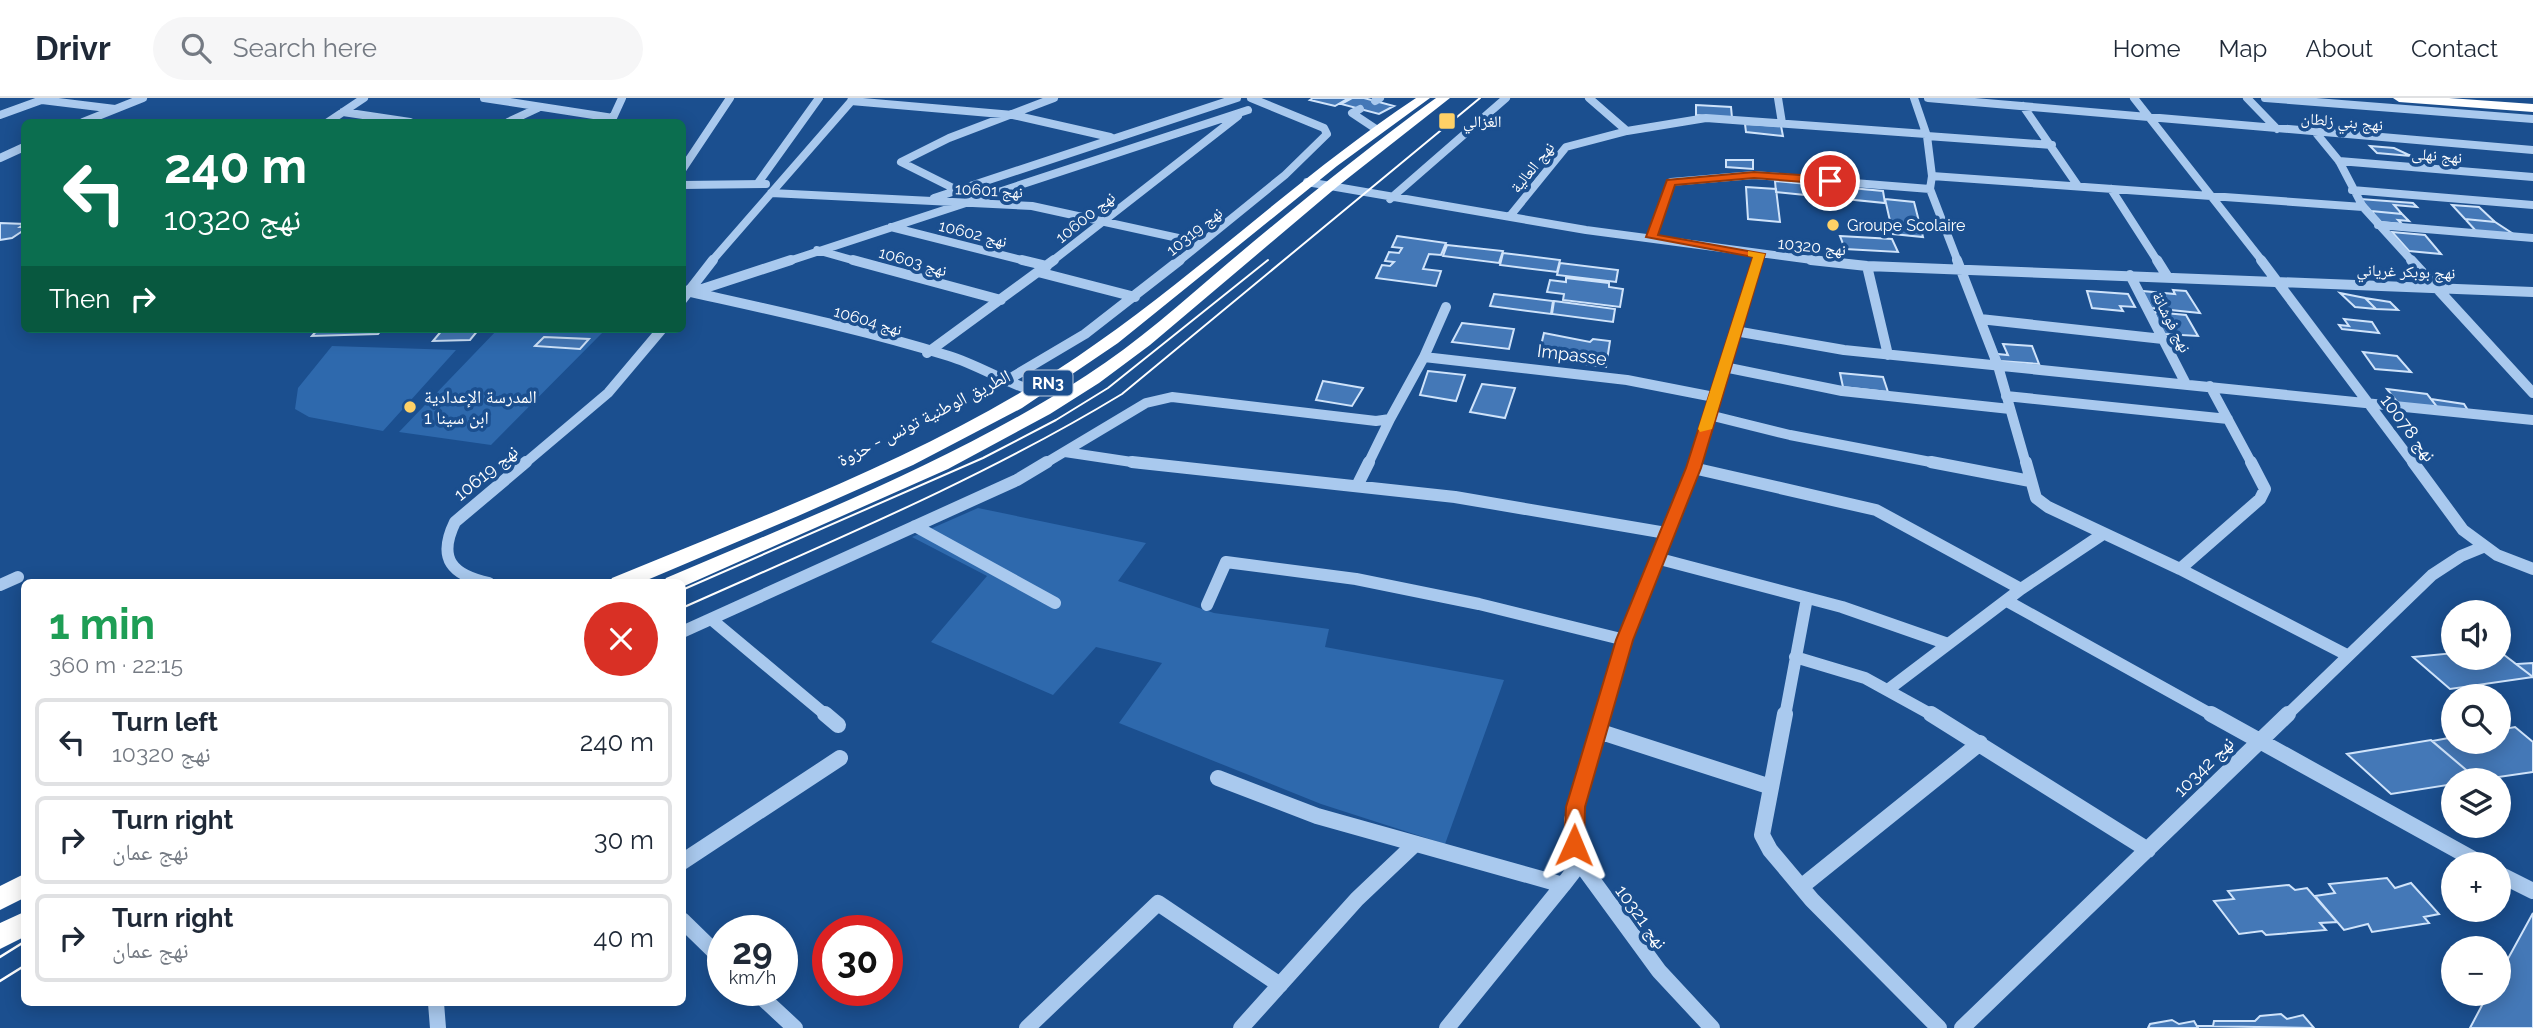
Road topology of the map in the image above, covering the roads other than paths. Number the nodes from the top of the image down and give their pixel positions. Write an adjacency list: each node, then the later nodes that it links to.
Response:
1 (143, 98): 30 (street)
2 (364, 98): 33 (street)
3 (484, 98): 28 (street)
4 (622, 98): 41 (street)
5 (730, 98): 56 (street)
6 (819, 98): 60 (street)
7 (944, 98): 27 (street)
8 (1054, 98): 34 (street)
9 (1237, 98): 50 (street)
10 (1424, 98): 45 (highway, الطريق الوطنية تونس - حزوة / RN3)
11 (1444, 98): 64 (highway, RN3)
12 (1506, 98): 71 (street)
13 (1589, 98): 47 (street)
14 (1778, 98): 44 (street)
15 (1914, 98): 49 (street)
16 (1928, 98): 26 (street)
17 (2134, 98): 42 (street)
18 (2247, 98): 46 (street)
19 (2265, 98): 43 (street)
20 (2399, 98): 29 (highway)
21 (2518, 98): 25 (highway)
22 (44, 99): 30 (street); 35 (street)
23 (852, 99): 27 (street); 61 (street)
24 (1254, 99): 32 (street, نهج 10600); 82 (street, نهج 10319)
25 (2533, 99)
26 (2022, 106): 42 (street); 51 (street)
27 (937, 107): 34 (street)
28 (538, 108): 39 (street); 40 (street)
29 (2533, 108)
30 (115, 109): 36 (street)
31 (1360, 109): 45 (street)
32 (1248, 110): 73 (street); 77 (street, نهج 10600)
33 (343, 112): 37 (street); 38 (street)
34 (1013, 115): 50 (street); 67 (street)
35 (0, 116)
36 (90, 119)
37 (332, 119)
38 (390, 119)
39 (514, 119)
40 (606, 119)
41 (612, 119)
42 (2148, 119): 46 (street, نهج بني زلطان); 70 (street)
43 (2533, 119)
44 (1782, 123): 47 (street, نهج العالية); 49 (street, نهج العالية)
45 (1376, 129): 59 (highway, الطريق الوطنية تونس - حزوة / RN3)
46 (2277, 130): 48 (street, نهج بني زلطان)
47 (1624, 132): 76 (street, نهج العالية)
48 (2316, 133): 53 (street, نهج بني زلطان); 55 (street)
49 (1927, 135): 51 (street); 57 (street)
50 (1112, 138): 67 (street)
51 (2052, 145): 63 (street)
52 (21, 148): 54 (street)
53 (2533, 150)
54 (0, 158)
55 (2339, 161): 58 (street, نهج نهلى); 68 (street)
56 (686, 164)
57 (1932, 176): 63 (street); 65 (street)
58 (2533, 177)
59 (1307, 182): 64 (street, نهج 10320); 109 (highway, الطريق الوطنية تونس - حزوة / RN3)
60 (758, 183): 61 (street); 62 (street)
61 (782, 184): 69 (street)
62 (686, 185)
63 (2078, 186): 66 (street)
64 (1331, 187): 71 (street, نهج 10320); 133 (highway, RN3)
65 (1930, 189): 80 (street); 86 (street)
66 (2111, 189): 70 (street); 89 (street)
67 (957, 190): 72 (street)
68 (2352, 190): 74 (street); 75 (street)
69 (771, 193): 72 (street, نهج 10601); 93 (street)
70 (2209, 197): 75 (street); 90 (street)
71 (1390, 199): 76 (street, نهج 10320)
72 (927, 201): 73 (street, نهج 10601)
73 (967, 202): 77 (street, نهج 10601); 79 (street)
74 (2533, 205)
75 (2363, 208): 78 (street)
76 (1510, 216): 80 (street, نهج 10320)
77 (1104, 220): 82 (street, نهج 10601); 87 (street, نهج 10600)
78 (2378, 225): 81 (street); 91 (street)
79 (891, 227): 83 (street); 87 (street, نهج 10602)
80 (1652, 237): 84 (street, نهج 10320)
81 (2533, 238)
82 (1201, 243): 94 (street, نهج 10319)
83 (817, 250): 93 (street); 95 (street, نهج 10603)
84 (1759, 254): 85 (street, نهج 10320); 98 (street, نهج 10321)
85 (1867, 266): 86 (street, نهج 10320); 102 (street)
86 (1959, 268): 88 (street, نهج 10320); 97 (street)
87 (1043, 269): 94 (street, نهج 10602); 95 (street, نهج 10600)
88 (2130, 275): 89 (street, نهج 10320); 100 (street, نهج فوشانة)
89 (2167, 276): 90 (street, نهج 10320)
90 (2278, 281): 91 (street, نهج بوبكر غرياني); 113 (street, نهج 10078)
91 (2436, 288): 92 (street, نهج بوبكر غرياني); 110 (street)
92 (2533, 292)
93 (687, 293): 101 (street, نهج 10604)
94 (1135, 296): 106 (street, نهج 10319)
95 (1001, 300): 101 (street, نهج 10600)
96 (1446, 307): 103 (street)
97 (1980, 319): 100 (street); 104 (street)
98 (1735, 331): 102 (street); 105 (street, نهج 10321)
99 (659, 333): 131 (street, نهج 10619)
100 (2163, 339): 107 (street, نهج فوشانة)
101 (927, 353): 106 (street, نهج 10604)
102 (1888, 355): 104 (street)
103 (1424, 357): 112 (street, Impasse); 116 (street)
104 (1998, 366): 107 (street); 111 (street)
105 (1724, 367): 112 (street, نهج 10321); 114 (street)
106 (1004, 382): 109 (street, نهج 10604)
107 (2186, 384): 108 (street)
108 (2210, 386): 113 (street); 117 (street)
109 (1034, 391): 132 (highway, الطريق الوطنية تونس - حزوة / RN3)
110 (2533, 393)
111 (2006, 396): 114 (street); 117 (street)
112 (1714, 397): 115 (street, نهج 10321)
113 (2367, 402): 118 (street); 126 (street, نهج 10078)
114 (2010, 409): 121 (street)
115 (1709, 415): 120 (street, نهج 10321); 121 (street)
116 (1390, 419): 119 (street); 122 (street)
117 (2228, 419): 128 (street)
118 (2533, 420)
119 (1065, 452): 122 (street); 123 (street)
120 (1693, 468): 124 (street, نهج 10321); 135 (street)
121 (2030, 481): 125 (street)
122 (1357, 486): 124 (street)
123 (915, 526): 138 (street); 140 (street)
124 (1666, 533): 127 (street, نهج 10321)
125 (2103, 534): 128 (street); 135 (street)
126 (2483, 547): 129 (street, نهج 10078); 144 (street, نهج 10342)
127 (1656, 558): 136 (street); 142 (street, نهج 10321)
128 (2180, 569): 144 (street)
129 (2533, 569)
130 (18, 577): 134 (street)
131 (477, 579)
132 (629, 579)
133 (683, 579)
134 (0, 585)
135 (2021, 589): 137 (street)
136 (1808, 598): 143 (street); 145 (street)
137 (2007, 601): 143 (street); 149 (street)
138 (1055, 603)
139 (1207, 605): 142 (street)
140 (711, 619): 141 (street); 147 (street)
141 (686, 630)
142 (1625, 640): 148 (street, نهج 10321)
143 (1948, 643): 146 (street)
144 (2347, 655): 149 (street, نهج 10342)
145 (1795, 657): 146 (street); 153 (street)
146 (1889, 689): 150 (street)
147 (838, 725)
148 (1598, 731): 153 (street); 158 (street, نهج 10321)
149 (2257, 741): 155 (street, نهج 10342); 156 (street)
150 (1980, 743): 155 (street); 162 (street)
151 (840, 758): 157 (street)
152 (1218, 778): 154 (street)
153 (1771, 787): 162 (street)
154 (1415, 844): 160 (street); 169 (street)
155 (2148, 850): 179 (street, نهج 10342)
156 (2460, 852)
157 (686, 859)
158 (1580, 863): 160 (street); 177 (street, نهج 10321)
159 (2511, 880): 163 (street)
160 (1563, 885): 176 (street)
161 (21, 887): 164 (highway)
162 (1801, 887): 178 (street)
163 (2533, 891)
164 (0, 899)
165 (686, 924): 168 (street)
166 (21, 925): 167 (highway)
167 (0, 937)
168 (707, 944)
169 (1280, 985): 174 (street); 175 (street)
170 (436, 1006): 172 (street)
171 (771, 1006): 173 (street)
172 (438, 1028)
173 (795, 1028)
174 (1027, 1028)
175 (1241, 1028)
176 (1447, 1028)
177 (1712, 1028)
178 (1939, 1028)
179 (1962, 1028)

